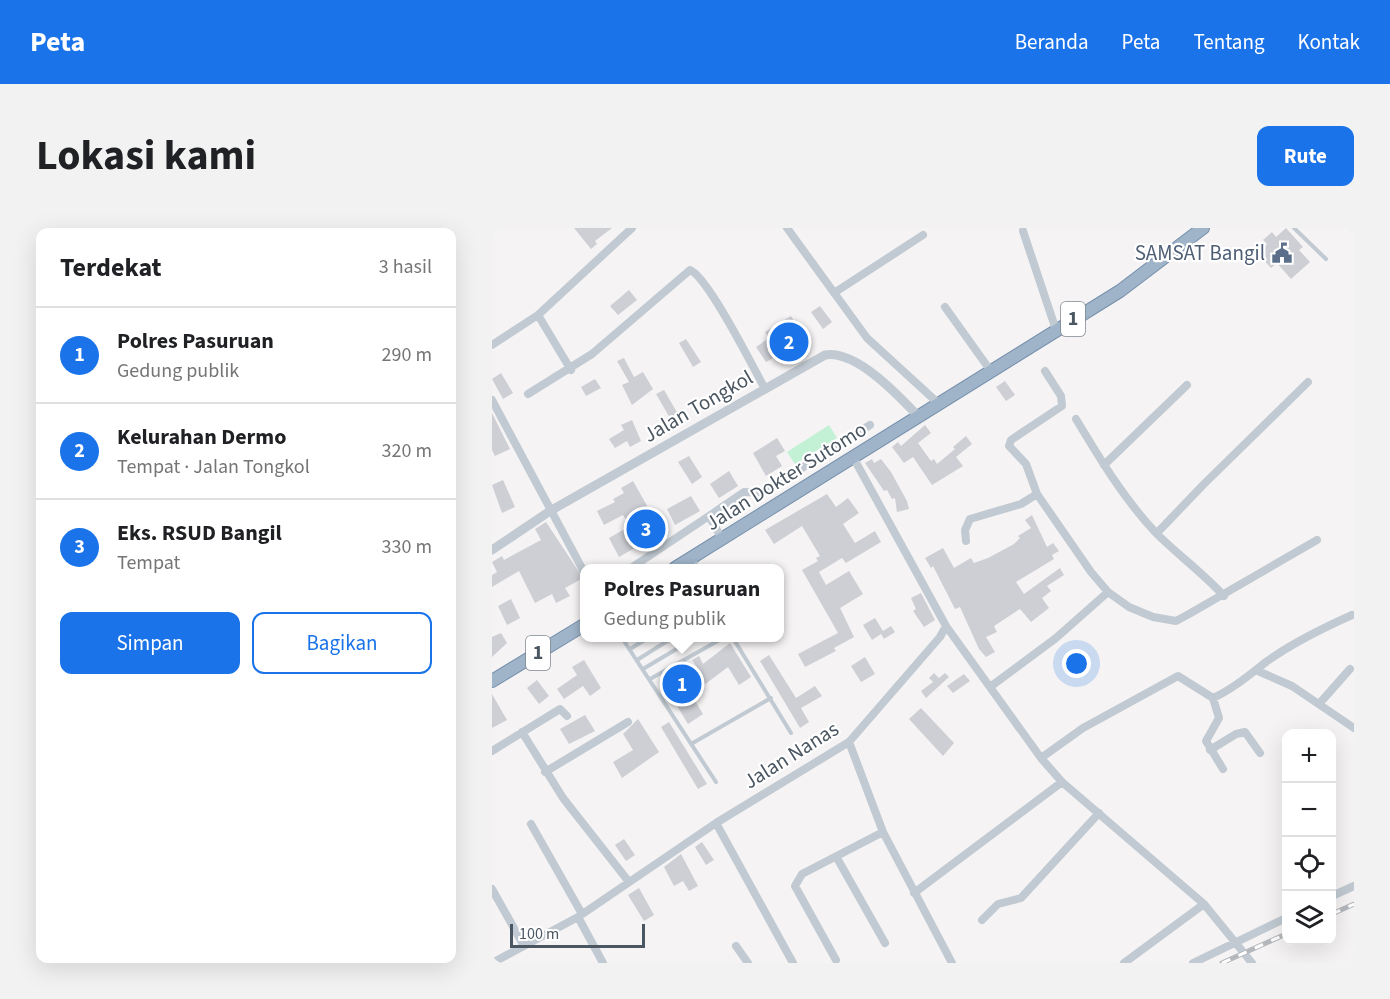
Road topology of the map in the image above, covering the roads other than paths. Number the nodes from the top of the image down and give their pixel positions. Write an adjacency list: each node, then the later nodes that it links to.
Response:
1 (632, 228): 10 (street)
2 (787, 228): 8 (street)
3 (1203, 228): 11 (highway, 1)
4 (1294, 228): 7 (lane)
5 (1023, 231): 11 (street)
6 (923, 235): 8 (street)
7 (1326, 259)
8 (834, 292): 21 (street)
9 (945, 307): 14 (street)
10 (538, 315): 12 (street); 13 (street)
11 (1056, 330): 14 (highway, 1)
12 (492, 345)
13 (571, 370): 18 (street); 19 (street)
14 (990, 370): 21 (highway, 1)
15 (1045, 371): 26 (street)
16 (1308, 382): 29 (street)
17 (1187, 385): 25 (street)
18 (765, 389): 21 (street, Jalan Tongkol); 27 (street, Jalan Tongkol)
19 (528, 394)
20 (492, 400): 27 (street)
21 (929, 409): 24 (highway, Jalan Dokter Sutomo / 1)
22 (1076, 419): 25 (street)
23 (870, 425): 28 (street)
24 (854, 457): 30 (highway, Jalan Dokter Sutomo / 1); 40 (street)
25 (1104, 465): 29 (street)
26 (1034, 497): 32 (street); 37 (street)
27 (550, 511): 33 (street, Jalan Tongkol); 35 (street)
28 (709, 516): 30 (street); 36 (street)
29 (1157, 533): 38 (street)
30 (722, 539): 34 (highway, Jalan Dokter Sutomo / 1)
31 (1317, 540): 38 (street)
32 (966, 541)
33 (492, 550)
34 (696, 563)
35 (580, 564)
36 (637, 564)
37 (1107, 594): 38 (street); 55 (street)
38 (1224, 596)
39 (1352, 615): 50 (street)
40 (946, 626): 55 (street); 64 (street, Jalan Nanas)
41 (580, 628): 54 (highway, 1)
42 (625, 642): 48 (lane)
43 (641, 642): 48 (lane)
44 (666, 642): 49 (lane)
45 (688, 642): 51 (lane)
46 (716, 642): 53 (lane)
47 (736, 642): 56 (lane)
48 (630, 649): 49 (lane)
49 (637, 660): 51 (lane)
50 (1261, 668): 57 (street); 58 (street)
51 (643, 669): 53 (lane)
52 (1350, 669): 58 (street)
53 (650, 679): 65 (lane)
54 (492, 681)
55 (990, 687): 69 (street)
56 (771, 698): 63 (lane); 65 (lane)
57 (1212, 698): 66 (street); 69 (street)
58 (1322, 700): 61 (street)
59 (567, 716): 62 (street)
60 (628, 722): 71 (street)
61 (1354, 728)
62 (522, 732): 67 (street); 71 (street)
63 (791, 733)
64 (849, 742): 75 (street, Jalan Nanas); 77 (street)
65 (691, 744): 72 (lane)
66 (1210, 750): 68 (street); 70 (street)
67 (492, 751)
68 (1260, 753)
69 (1041, 758): 73 (street)
70 (1223, 769)
71 (545, 772): 79 (street)
72 (716, 782)
73 (1062, 782): 74 (street); 82 (street)
74 (1099, 813): 84 (street); 86 (street)
75 (716, 823): 79 (street, Jalan Nanas); 96 (street)
76 (531, 824): 85 (street)
77 (883, 832): 78 (street); 82 (street)
78 (837, 858): 88 (street); 92 (street)
79 (629, 882): 85 (street, Jalan Nanas)
80 (1354, 885): 83 (street)
81 (492, 890): 90 (street)
82 (914, 893): 97 (street)
83 (1336, 894)
84 (1204, 904): 89 (street); 98 (street)
85 (580, 916): 90 (street, Jalan Nanas); 94 (street)
86 (982, 920)
87 (1282, 920): 89 (street)
88 (885, 943)
89 (1236, 943): 99 (street); 100 (street)
90 (524, 946): 93 (street, Jalan Nanas)
91 (736, 946): 95 (street)
92 (836, 960)
93 (492, 963)
94 (603, 963)
95 (748, 963)
96 (793, 963)
97 (952, 963)
98 (1124, 963)
99 (1192, 963)
100 (1250, 963)

